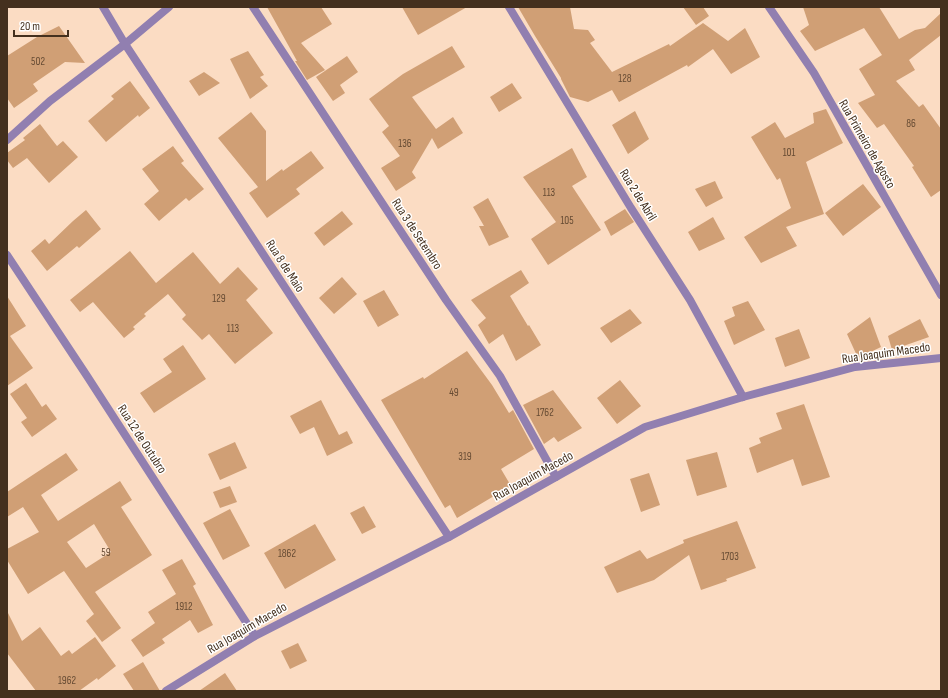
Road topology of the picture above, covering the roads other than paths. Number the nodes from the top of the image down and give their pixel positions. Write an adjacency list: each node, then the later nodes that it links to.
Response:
1 (102, 7): 6 (street, Rua 8 de Maio)
2 (169, 7): 6 (street)
3 (253, 7): 12 (street, Rua 3 de Setembro)
4 (509, 7): 11 (street, Rua 2 de Abril)
5 (769, 7): 9 (street, Rua Primeiro de Agosto)
6 (125, 44): 7 (street); 13 (street, Rua 8 de Maio)
7 (7, 140)
8 (7, 256): 14 (street, Rua 12 de Outubro)
9 (941, 295)
10 (941, 358): 11 (street, Rua Joaquim Macedo)
11 (743, 397): 12 (street, Rua Joaquim Macedo)
12 (556, 477): 13 (street, Rua Joaquim Macedo)
13 (449, 537): 14 (street, Rua Joaquim Macedo)
14 (255, 636): 15 (street, Rua Joaquim Macedo)
15 (166, 691)

